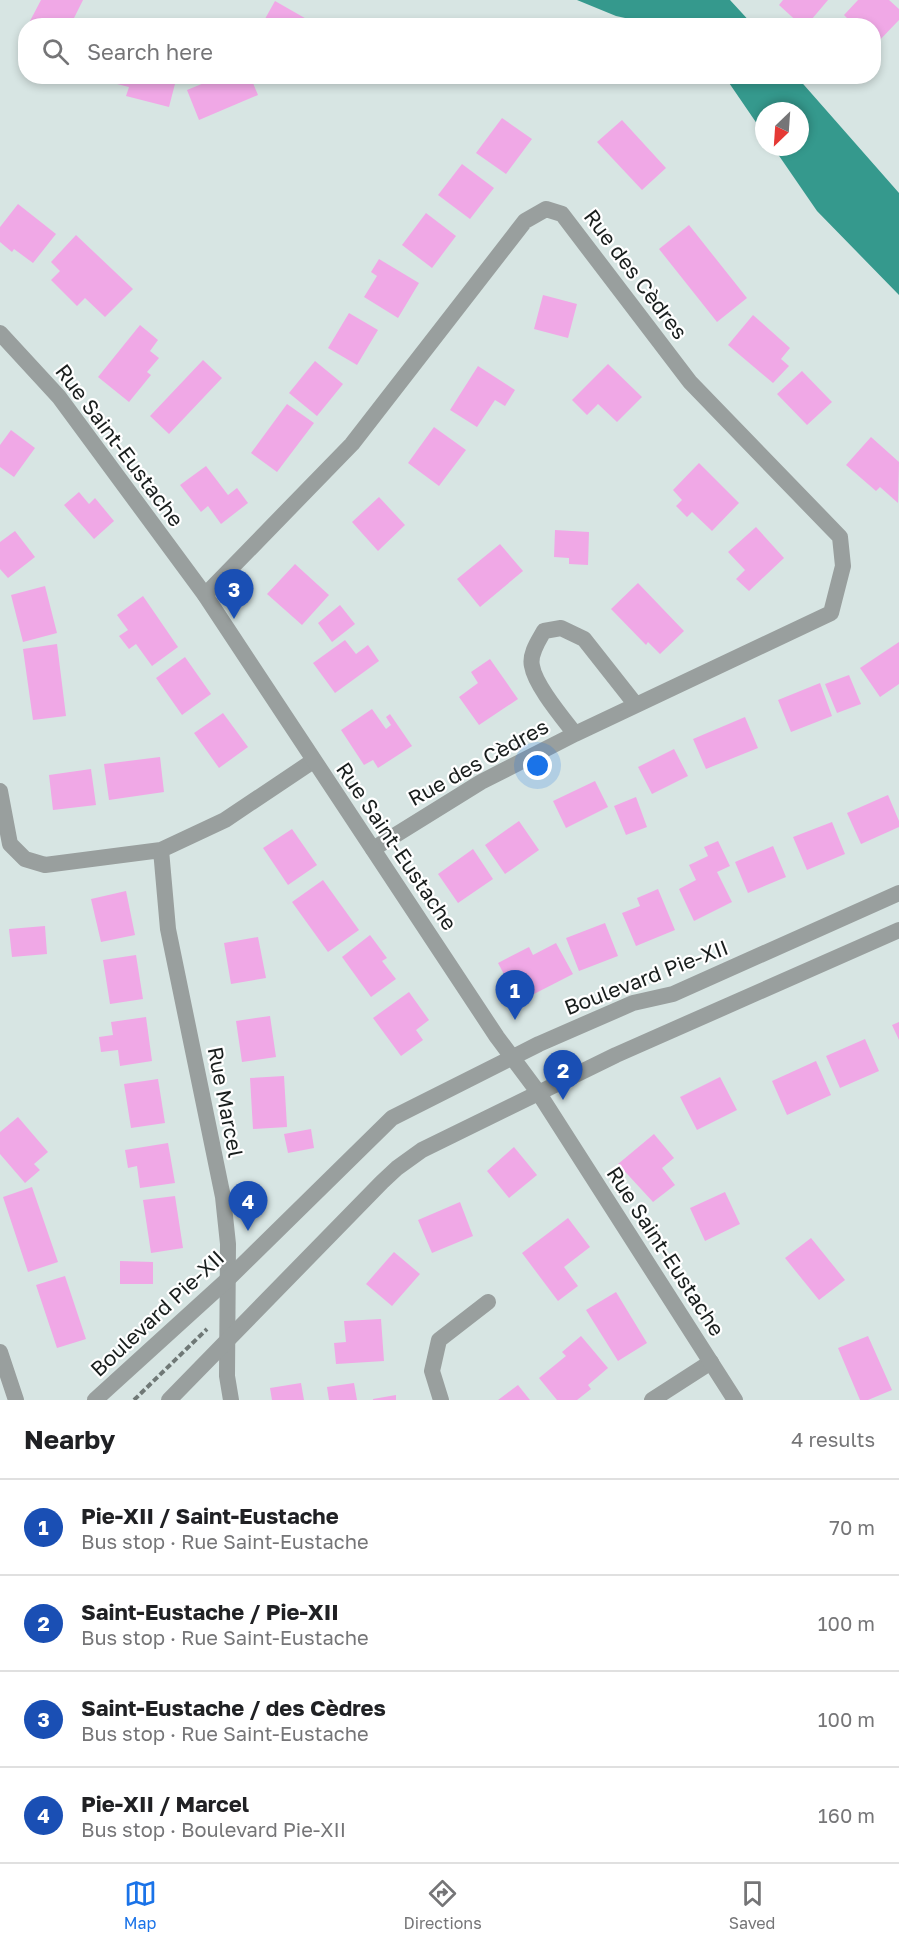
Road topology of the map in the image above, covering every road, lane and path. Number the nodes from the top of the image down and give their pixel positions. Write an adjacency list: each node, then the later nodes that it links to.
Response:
1 (0, 333): 2 (street, Rue Saint-Eustache)
2 (205, 595): 3 (street, Rue des Cèdres); 5 (street, Rue Saint-Eustache)
3 (636, 705): 4 (street, Rue des Cèdres); 4 (street, Rue des Cèdres)
4 (574, 734): 7 (street, Rue des Cèdres)
5 (314, 761): 7 (street, Rue Saint-Eustache); 8 (street)
6 (0, 791): 8 (street)
7 (373, 849): 11 (street, Rue Saint-Eustache)
8 (161, 850): 13 (street, Rue Marcel)
9 (899, 892): 11 (street, Boulevard Pie-XII)
10 (899, 930): 12 (street)
11 (512, 1058): 12 (street, Rue Saint-Eustache); 13 (street, Boulevard Pie-XII)
12 (538, 1092): 15 (street); 17 (street, Rue Saint-Eustache)
13 (227, 1280): 15 (street, Rue Marcel); 19 (street, Boulevard Pie-XII)
14 (488, 1302): 22 (street)
15 (227, 1342): 20 (street); 21 (street, Rue Marcel)
16 (0, 1352): 18 (street)
17 (711, 1362): 23 (street); 24 (street, Rue Saint-Eustache)
18 (16, 1400)
19 (95, 1400)
20 (169, 1400)
21 (231, 1400)
22 (441, 1400)
23 (652, 1400)
24 (735, 1400)

